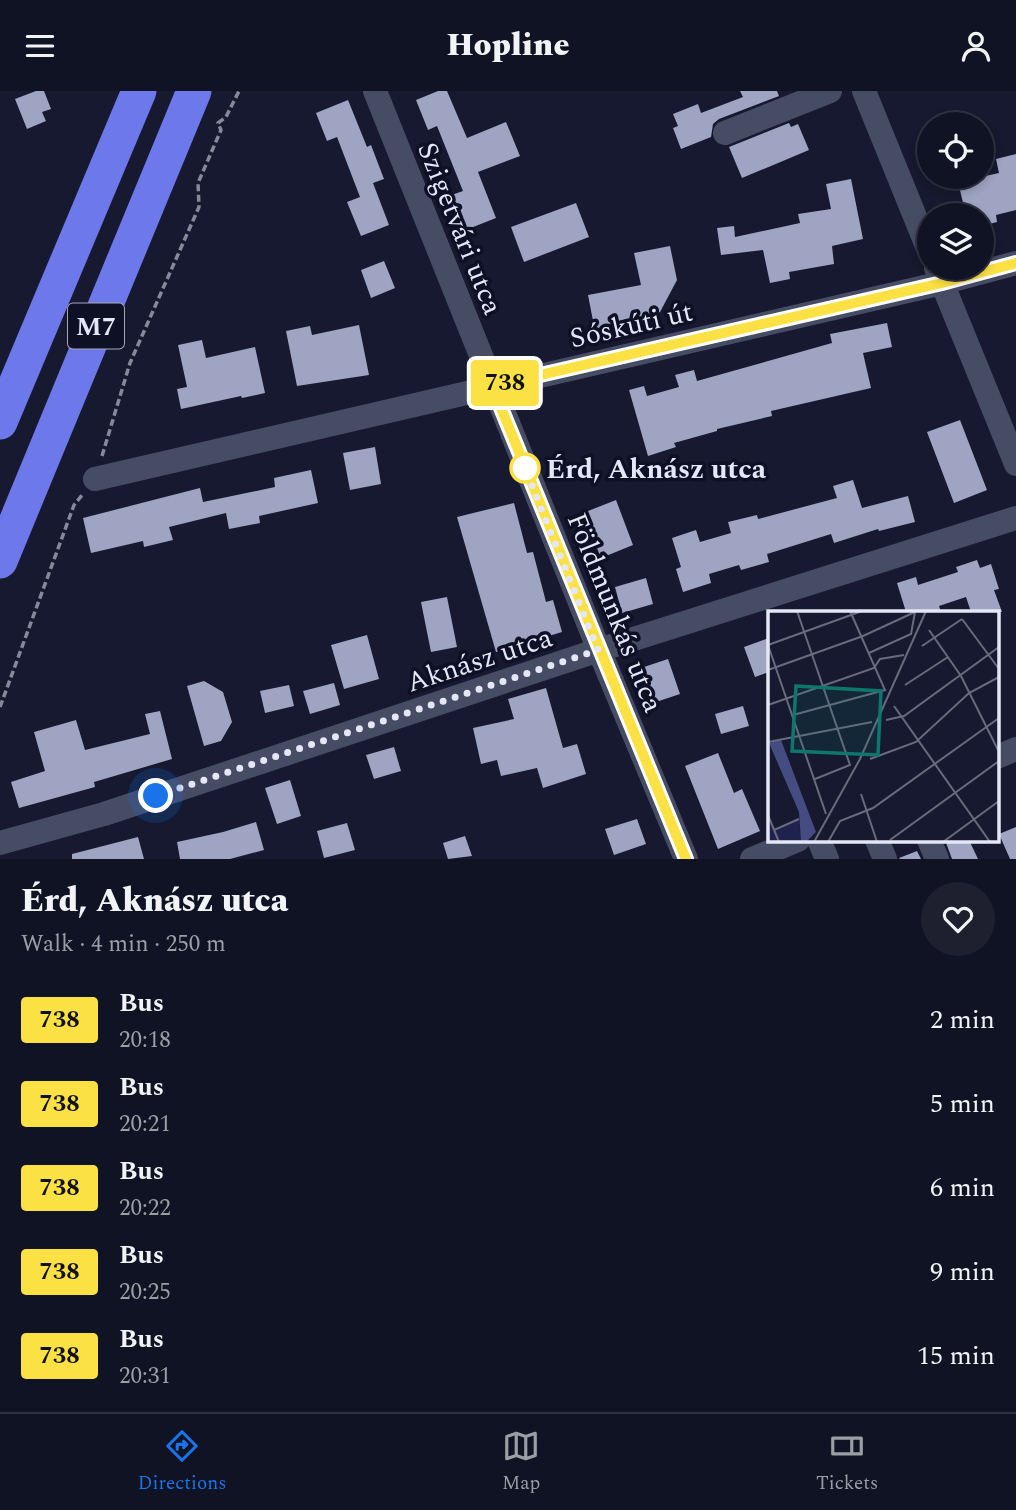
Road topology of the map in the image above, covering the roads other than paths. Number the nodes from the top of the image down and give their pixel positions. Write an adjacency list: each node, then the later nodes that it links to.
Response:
1 (139, 91): 13 (highway, M7)
2 (375, 91): 12 (street, Szigetvári utca)
3 (830, 91): 6 (street)
4 (864, 91): 7 (street)
5 (208, 98): 17 (highway, M7)
6 (724, 133)
7 (917, 221)
8 (1016, 263): 9 (street, Sóskúti út)
9 (994, 266)
10 (919, 280): 12 (street, Sóskúti út)
11 (941, 280): 14 (street)
12 (492, 386): 15 (street, Sóskúti út); 18 (street, Földmunkás utca)
13 (0, 422)
14 (1016, 464)
15 (95, 479)
16 (1016, 518): 18 (street, Aknász utca)
17 (0, 561)
18 (598, 650): 25 (street, Aknász utca); 26 (street, Földmunkás utca)
19 (1016, 750): 20 (street)
20 (998, 757)
21 (796, 841): 27 (street)
22 (819, 841): 28 (street)
23 (877, 841): 29 (street)
24 (929, 841): 30 (street)
25 (0, 843)
26 (686, 859)
27 (752, 859)
28 (827, 859)
29 (884, 859)
30 (937, 859)

